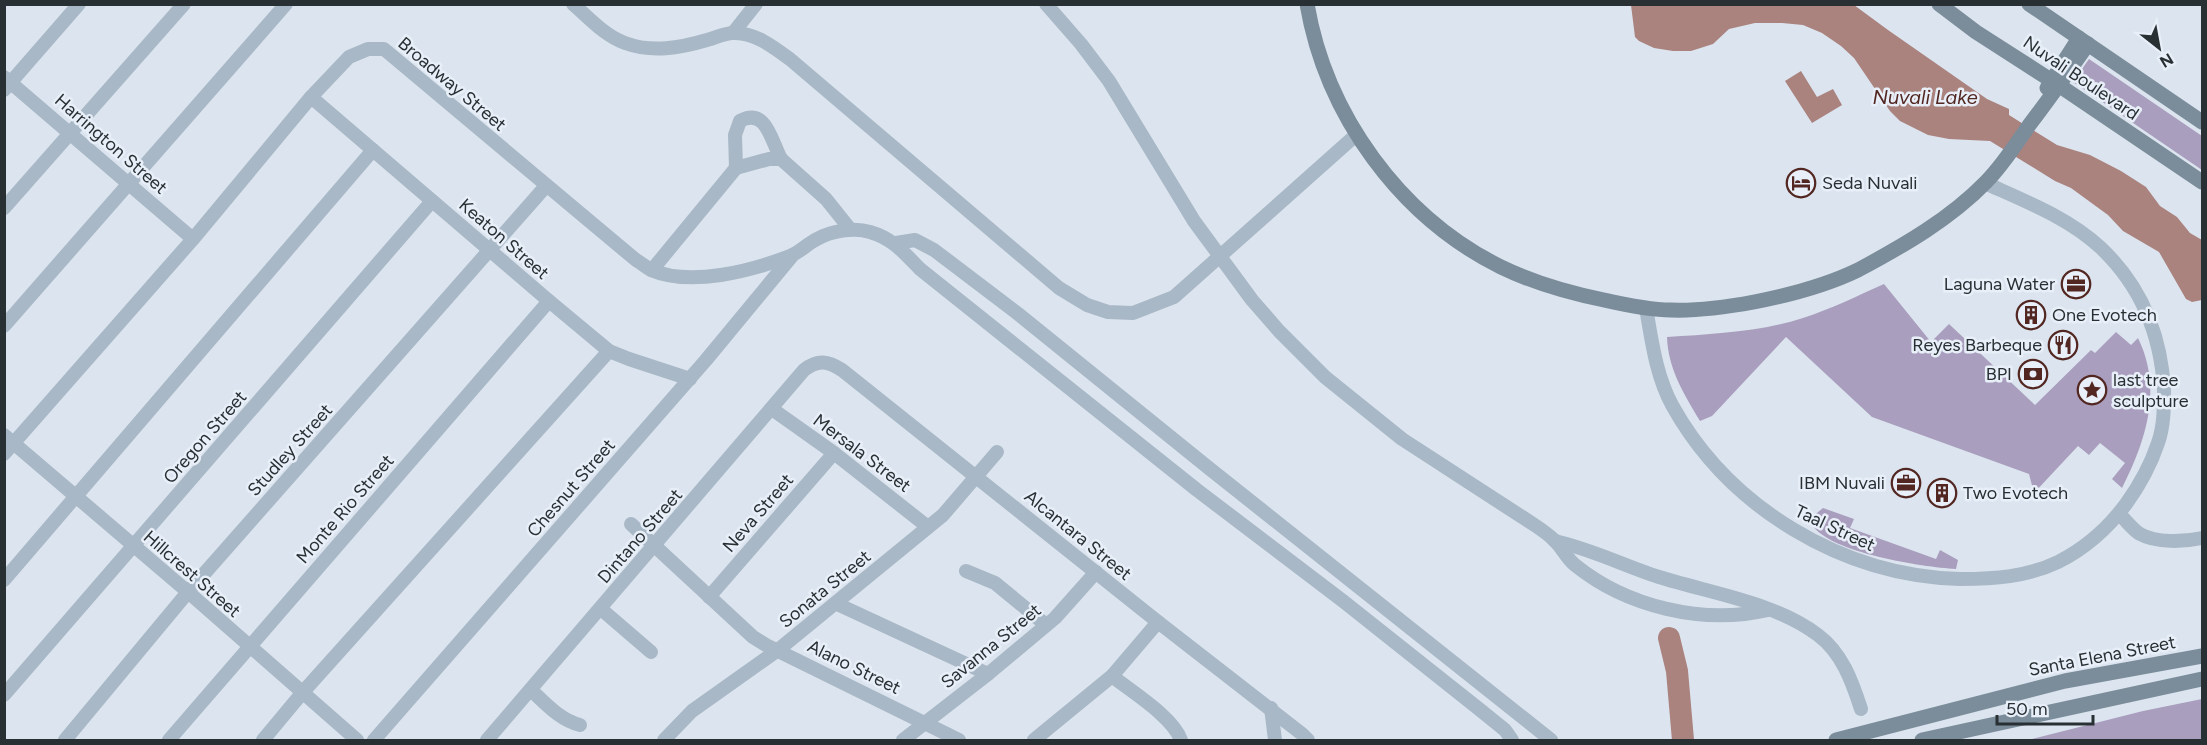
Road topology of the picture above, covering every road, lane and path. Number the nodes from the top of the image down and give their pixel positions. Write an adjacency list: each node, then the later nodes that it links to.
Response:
1 (79, 4): 12 (street)
2 (184, 4): 16 (street)
3 (286, 4): 21 (street)
4 (573, 4): 10 (street)
5 (756, 4): 10 (street)
6 (1046, 4): 32 (street)
7 (1307, 4): 17 (street)
8 (1939, 4): 13 (street, Nuvali Boulevard)
9 (2029, 4): 11 (street, Nuvali Boulevard)
10 (733, 33): 32 (street)
11 (2083, 41): 13 (street); 15 (street, Nuvali Boulevard)
12 (7, 83): 16 (street, Harrington Street)
13 (2056, 83): 22 (street); 23 (street, Nuvali Boulevard)
14 (311, 97): 18 (street, Keaton Street); 24 (street, Broadway Street); 28 (street, Broadway Street)
15 (2202, 122)
16 (70, 134): 21 (street, Harrington Street); 26 (street)
17 (1356, 135): 32 (street); 35 (street)
18 (373, 150): 25 (street, Keaton Street); 47 (street)
19 (781, 159): 20 (street); 20 (street); 27 (street)
20 (736, 168): 33 (street)
21 (128, 183): 28 (street, Harrington Street); 36 (street)
22 (1985, 183): 35 (street); 48 (street, Taal Street)
23 (2202, 183)
24 (546, 186): 30 (street, Studley Street); 33 (street, Broadway Street)
25 (432, 201): 30 (street, Keaton Street); 54 (street, Oregon Street)
26 (4, 208)
27 (850, 230): 29 (street, Broadway Street); 31 (street, Broadway Street)
28 (193, 239): 41 (street, Broadway Street)
29 (896, 243): 44 (street); 46 (street)
30 (490, 251): 34 (street, Keaton Street); 58 (street, Studley Street)
31 (792, 256): 33 (street, Broadway Street); 39 (street, Chesnut Street)
32 (1219, 257): 52 (street)
33 (652, 270)
34 (549, 301): 37 (street, Keaton Street); 65 (street, Monte Rio Street)
35 (1646, 308): 48 (street, Taal Street)
36 (4, 326)
37 (609, 351): 39 (street, Keaton Street); 74 (street)
38 (823, 361): 40 (street, Dintano Street); 45 (street, Alcantara Street)
39 (690, 379): 85 (street, Chesnut Street)
40 (772, 409): 43 (street, Mersala Street); 53 (street, Dintano Street)
41 (8, 444): 47 (street, Hillcrest Street)
42 (997, 452): 45 (street, Sonata Street)
43 (834, 453): 50 (street, Mersala Street); 59 (street, Neva Street)
44 (1204, 465): 46 (street); 95 (street)
45 (976, 477): 50 (street, Sonata Street); 56 (street, Alcantara Street)
46 (1189, 483): 94 (street)
47 (76, 497): 54 (street, Hillcrest Street); 57 (street)
48 (2119, 514): 51 (street)
49 (631, 524): 53 (street, Alano Street)
50 (928, 527): 60 (street, Sonata Street)
51 (2202, 538)
52 (1556, 541): 62 (street); 62 (street)
53 (654, 546): 59 (street, Alano Street); 61 (street, Dintano Street)
54 (134, 547): 58 (street, Hillcrest Street); 75 (street, Oregon Street)
55 (966, 571): 64 (street)
56 (1096, 572): 63 (street, Alcantara Street); 64 (street, Savanna Street)
57 (4, 580)
58 (188, 592): 65 (street, Hillcrest Street); 81 (street, Studley Street)
59 (709, 597): 66 (street, Alano Street)
60 (837, 604): 66 (street, Sonata Street); 69 (street)
61 (601, 609): 67 (street); 73 (street, Dintano Street)
62 (1768, 609): 78 (street)
63 (1158, 622): 70 (street); 77 (street, Alcantara Street)
64 (1046, 625): 69 (street, Savanna Street)
65 (249, 648): 74 (street, Hillcrest Street); 82 (street, Monte Rio Street)
66 (778, 650): 79 (street, Alano Street); 87 (street, Sonata Street)
67 (651, 652)
68 (2202, 656): 72 (street, Santa Elena Street)
69 (988, 674): 79 (street, Savanna Street)
70 (1112, 676): 90 (street); 91 (street)
71 (2202, 679): 76 (street)
72 (2066, 681): 76 (street); 96 (street, Santa Elena Street)
73 (531, 690): 80 (street); 86 (street, Dintano Street)
74 (303, 692): 83 (street); 84 (street, Hillcrest Street)
75 (4, 694)
76 (2070, 707): 97 (street)
77 (1271, 708): 92 (street); 93 (street, Alcantara Street)
78 (1861, 709)
79 (925, 722): 88 (street, Savanna Street); 89 (street, Alano Street)
80 (580, 725)
81 (65, 741)
82 (169, 741)
83 (263, 741)
84 (357, 741)
85 (374, 741)
86 (488, 741)
87 (664, 741)
88 (903, 741)
89 (959, 741)
90 (1034, 741)
91 (1180, 741)
92 (1275, 741)
93 (1308, 741)
94 (1512, 741)
95 (1551, 741)
96 (1836, 741)
97 (1922, 741)

